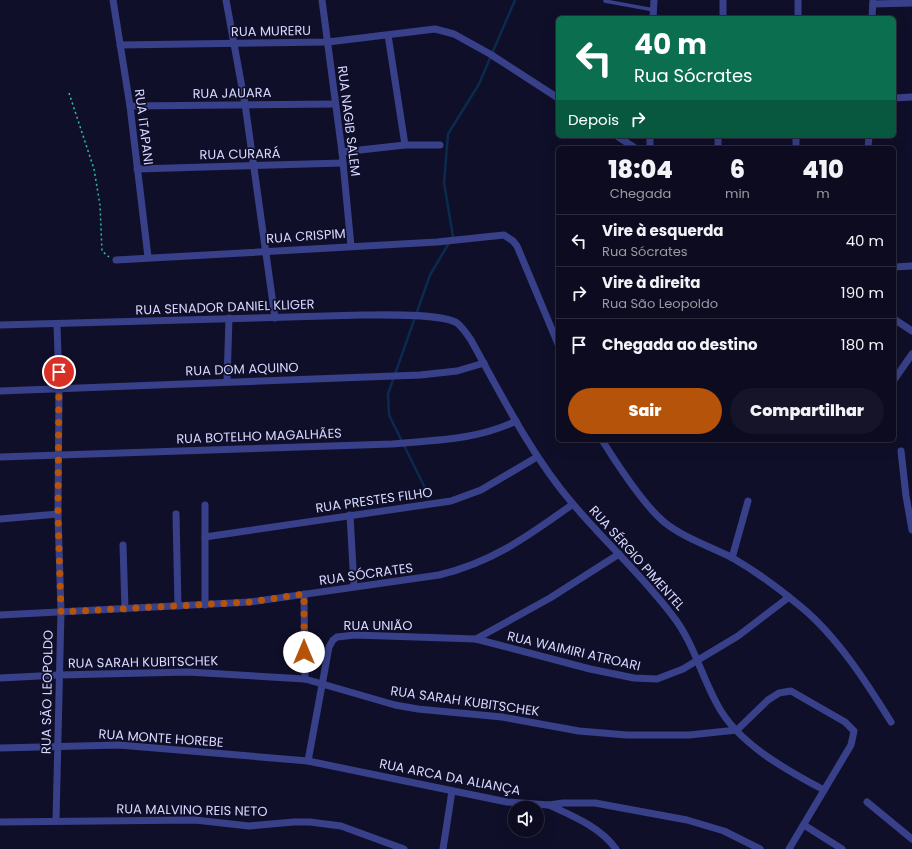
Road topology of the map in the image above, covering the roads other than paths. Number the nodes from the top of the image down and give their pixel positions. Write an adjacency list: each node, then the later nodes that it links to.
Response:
1 (113, 0): 18 (street, RUA ITAPANI)
2 (226, 0): 17 (street)
3 (322, 0): 16 (street, RUA NAGIB SALEM)
4 (655, 0): 10 (street)
5 (723, 0): 12 (street)
6 (798, 0): 13 (street)
7 (606, 2): 10 (lane)
8 (873, 2): 9 (street); 14 (street)
9 (912, 3)
10 (654, 10): 11 (street)
11 (653, 16)
12 (723, 16)
13 (798, 16)
14 (872, 16)
15 (388, 35): 16 (street, RUA MURERU); 19 (street, RUA MURERU); 26 (street)
16 (328, 42): 17 (street, RUA MURERU); 23 (street, RUA NAGIB SALEM)
17 (233, 44): 18 (street, RUA MURERU); 22 (street)
18 (120, 45): 24 (street, RUA ITAPANI)
19 (556, 97)
20 (912, 97): 21 (street)
21 (896, 98)
22 (245, 104): 23 (street, RUA JAUARA); 24 (street, RUA JAUARA); 31 (street)
23 (335, 104): 29 (street, RUA NAGIB SALEM)
24 (130, 106): 32 (street, RUA ITAPANI)
25 (620, 138): 28 (street)
26 (405, 145): 27 (street); 29 (street)
27 (440, 145)
28 (632, 146)
29 (342, 152): 30 (street, RUA NAGIB SALEM)
30 (343, 163): 31 (street, RUA CURARÁ); 33 (street, RUA NAGIB SALEM)
31 (254, 166): 32 (street, RUA CURARÁ); 34 (street)
32 (137, 169): 35 (street, RUA ITAPANI)
33 (351, 246): 34 (street, RUA CRISPIM); 46 (street, RUA CRISPIM)
34 (267, 251): 35 (street, RUA CRISPIM); 40 (street)
35 (148, 256): 36 (street, RUA CRISPIM)
36 (116, 260)
37 (912, 266): 38 (street)
38 (896, 267)
39 (229, 318): 40 (street, RUA SENADOR DANIEL KLIGER); 43 (street, RUA SENADOR DANIEL KLIGER); 50 (street)
40 (275, 318): 41 (street, RUA SENADOR DANIEL KLIGER)
41 (450, 320): 48 (street, RUA SÉRGIO PIMENTEL)
42 (896, 320): 45 (street)
43 (57, 324): 44 (street, RUA SENADOR DANIEL KLIGER); 51 (street, RUA SÃO LEOPOLDO)
44 (0, 325)
45 (912, 331)
46 (556, 339)
47 (912, 354): 49 (street)
48 (484, 363): 50 (street, RUA DOM AQUINO); 53 (street, RUA SÉRGIO PIMENTEL)
49 (896, 377)
50 (227, 382): 51 (street, RUA DOM AQUINO)
51 (59, 388): 52 (street, RUA DOM AQUINO); 56 (street, RUA SÃO LEOPOLDO)
52 (0, 391)
53 (516, 421): 56 (street, RUA BOTELHO MAGALHÃES); 58 (street, RUA SÉRGIO PIMENTEL)
54 (603, 442): 71 (street)
55 (901, 451): 59 (street)
56 (59, 455): 57 (street, RUA BOTELHO MAGALHÃES); 63 (street, RUA SÃO LEOPOLDO)
57 (0, 457)
58 (537, 457): 61 (street, RUA SÉRGIO PIMENTEL); 65 (street, RUA PRESTES FILHO)
59 (909, 494): 67 (street)
60 (748, 502): 71 (street)
61 (573, 504): 70 (street, RUA SÉRGIO PIMENTEL); 72 (street, RUA SÓCRATES)
62 (205, 505): 68 (street)
63 (58, 514): 66 (street); 78 (street, RUA SÃO LEOPOLDO)
64 (176, 514): 76 (street)
65 (350, 515): 68 (street, RUA PRESTES FILHO); 72 (street)
66 (0, 519)
67 (912, 530)
68 (205, 537): 75 (street)
69 (123, 544): 77 (street)
70 (619, 554): 80 (street); 81 (street, RUA SÉRGIO PIMENTEL)
71 (732, 558): 74 (street)
72 (354, 586): 73 (street, RUA SÓCRATES)
73 (304, 594): 75 (street, RUA SÓCRATES); 84 (street)
74 (789, 598): 81 (street, RUA WAIMIRI ATROARI); 86 (street)
75 (205, 605): 76 (street, RUA SÓCRATES)
76 (178, 606): 77 (street, RUA SÓCRATES)
77 (125, 609): 78 (street, RUA SÓCRATES)
78 (61, 612): 79 (street, RUA SÓCRATES); 82 (street, RUA SÃO LEOPOLDO)
79 (0, 615)
80 (476, 639): 81 (street, RUA WAIMIRI ATROARI); 85 (street, RUA UNIÃO)
81 (698, 660): 87 (street, RUA SÉRGIO PIMENTEL)
82 (59, 675): 83 (street, RUA SARAH KUBITSCHEK); 84 (street, RUA SARAH KUBITSCHEK); 88 (street, RUA SÃO LEOPOLDO)
83 (0, 678)
84 (305, 679): 85 (street, RUA SARAH KUBITSCHEK)
85 (322, 684): 87 (street, RUA SARAH KUBITSCHEK); 91 (street, RUA UNIÃO)
86 (891, 722)
87 (737, 730): 92 (street, RUA SÉRGIO PIMENTEL); 92 (street)
88 (57, 746): 89 (street, RUA MONTE HOREBE); 90 (street, RUA MONTE HOREBE); 96 (street, RUA SÃO LEOPOLDO)
89 (0, 748)
90 (273, 758): 91 (street, RUA ARCA DA ALIANÇA)
91 (308, 761): 93 (street, RUA ARCA DA ALIANÇA)
92 (824, 790): 98 (street)
93 (452, 791): 95 (street, RUA ARCA DA ALIANÇA); 101 (street)
94 (867, 802): 99 (street)
95 (549, 805): 102 (street); 103 (street, RUA ARCA DA ALIANÇA)
96 (56, 820): 97 (street, RUA MALVINO REIS NETO); 100 (street, RUA MALVINO REIS NETO)
97 (0, 822)
98 (804, 825): 104 (street); 105 (street)
99 (912, 839)
100 (404, 849)
101 (443, 849)
102 (616, 849)
103 (760, 849)
104 (789, 849)
105 (842, 849)

